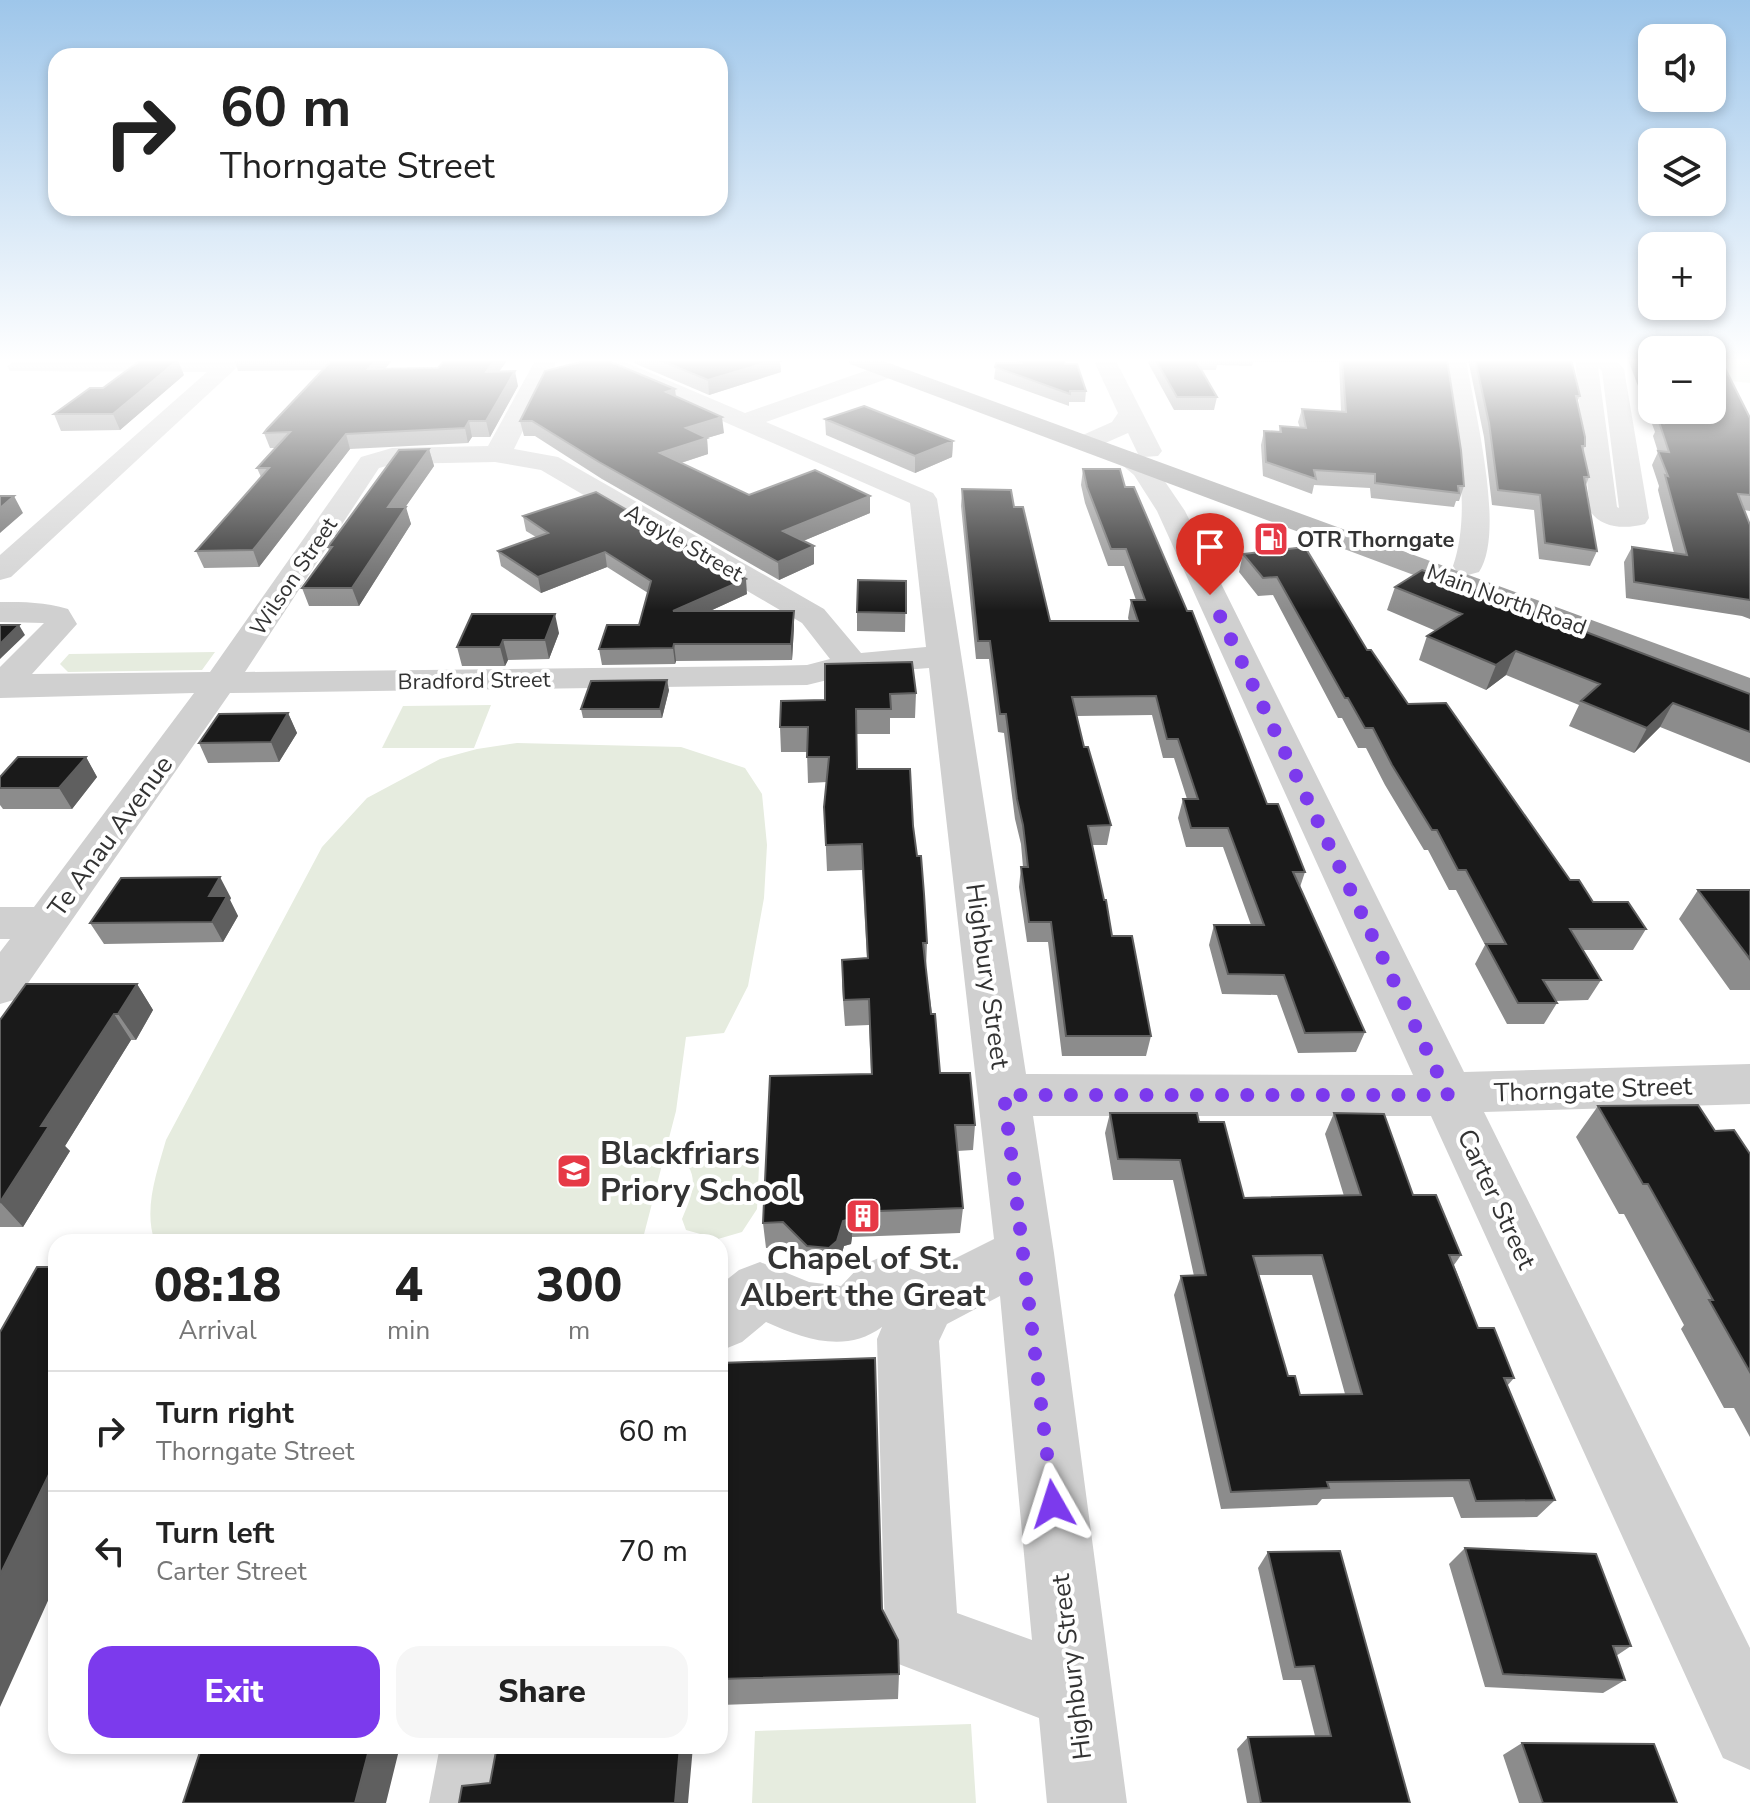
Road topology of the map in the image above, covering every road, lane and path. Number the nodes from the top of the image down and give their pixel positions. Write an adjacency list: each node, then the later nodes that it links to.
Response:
1 (141, 443): 13 (street)
2 (505, 443): 9 (street)
3 (792, 443): 16 (street, Highbury Street)
4 (1106, 443): 10 (highway, Main North Road)
5 (1137, 443): 10 (street, Carter Street)
6 (1467, 443): 14 (street)
7 (1596, 443): 8 (street)
8 (1624, 443)
9 (495, 454): 17 (street, Argyle Street); 19 (street, Wilson Street)
10 (1139, 455): 11 (highway, Main North Road); 12 (street, Carter Street); 14 (highway, Main North Road)
11 (1234, 497): 12 (highway); 14 (highway, Main North Road)
12 (1171, 511): 27 (street, Carter Street)
13 (0, 571)
14 (1461, 573): 18 (highway, Main North Road); 21 (highway, Main North Road)
15 (0, 612): 20 (street)
16 (946, 657): 17 (street, Bradford Street); 26 (street, Highbury Street)
17 (852, 664): 19 (street, Bradford Street)
18 (1750, 668)
19 (219, 684): 20 (street, Bradford Street); 23 (street, Te Anau Avenue)
20 (1, 686)
21 (1750, 690)
22 (0, 923): 23 (street)
23 (47, 923): 24 (street, Te Anau Avenue)
24 (0, 987)
25 (1750, 1084): 27 (street, Thorngate Street)
26 (1004, 1095): 27 (street, Thorngate Street); 28 (street, Highbury Street)
27 (1448, 1095): 32 (street, Carter Street)
28 (1025, 1253): 29 (street); 31 (street, Highbury Street)
29 (926, 1304): 30 (street); 31 (street)
30 (728, 1316)
31 (1074, 1693): 35 (street, Highbury Street)
32 (1750, 1731)
33 (478, 1754): 34 (street)
34 (469, 1803)
35 (1087, 1803)

